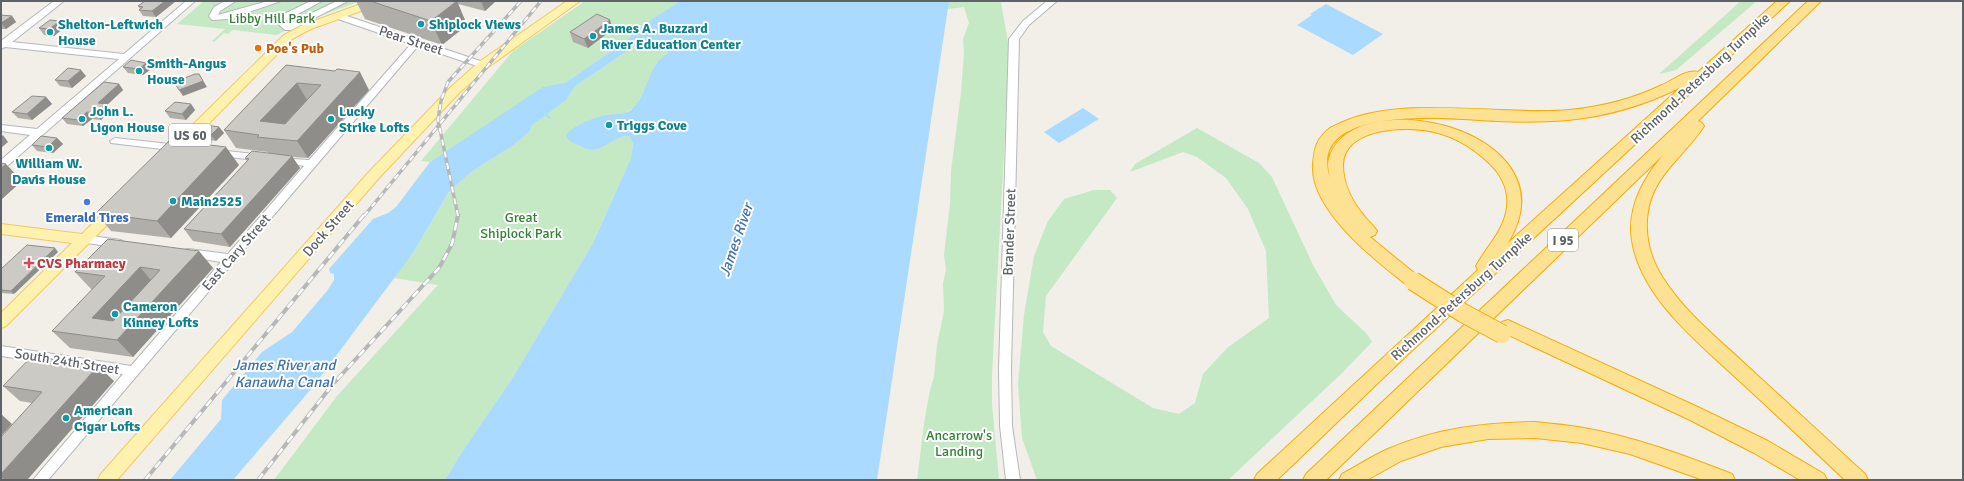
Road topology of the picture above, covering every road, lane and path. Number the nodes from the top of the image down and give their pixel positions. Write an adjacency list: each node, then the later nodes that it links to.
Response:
1 (60, 1): 14 (street)
2 (191, 1): 16 (street)
3 (232, 1): 4 (street)
4 (277, 1)
5 (344, 1): 11 (street)
6 (379, 1): 12 (main road, US 60)
7 (574, 1): 17 (main road, Dock Street)
8 (1053, 1): 42 (street, Brander Street)
9 (1784, 1): 15 (highway, Richmond-Petersburg Turnpike / I 95)
10 (1815, 1): 18 (highway, Richmond-Petersburg Turnpike / I 95)
11 (315, 2)
12 (338, 16): 13 (street, Pear Street); 22 (main road, US 60)
13 (417, 42): 17 (street, Pear Street); 26 (street, East Cary Street)
14 (2, 45): 16 (street)
15 (1731, 49): 34 (highway); 37 (highway, Richmond-Petersburg Turnpike / I 95)
16 (127, 57): 20 (street)
17 (483, 65): 41 (main road, Dock Street)
18 (1736, 76): 44 (highway, Richmond-Petersburg Turnpike / I 95); 49 (highway)
19 (1, 128): 20 (street)
20 (39, 133): 27 (street)
21 (115, 141): 22 (street)
22 (177, 148): 23 (street); 25 (main road, US 60)
23 (193, 150)
24 (208, 151): 26 (street)
25 (161, 164)
26 (312, 164): 33 (street, East Cary Street)
27 (1, 166)
28 (128, 196): 30 (main road)
29 (1, 229): 30 (main road)
30 (84, 239): 31 (street); 35 (main road)
31 (132, 246)
32 (180, 252): 33 (street)
33 (230, 259): 39 (street, East Cary Street)
34 (1418, 279): 36 (highway, bridge); 37 (highway)
35 (1, 322)
36 (1505, 330): 47 (highway); 48 (highway)
37 (1421, 331): 43 (highway, Richmond-Petersburg Turnpike / I 95)
38 (1, 351): 39 (street, South 24th Street)
39 (134, 371): 40 (street, East Cary Street)
40 (40, 480)
41 (106, 480)
42 (1013, 480)
43 (1264, 480)
44 (1312, 480)
45 (1349, 480): 46 (highway)
46 (1725, 480)
47 (1800, 480)
48 (1817, 480)
49 (1858, 480)

